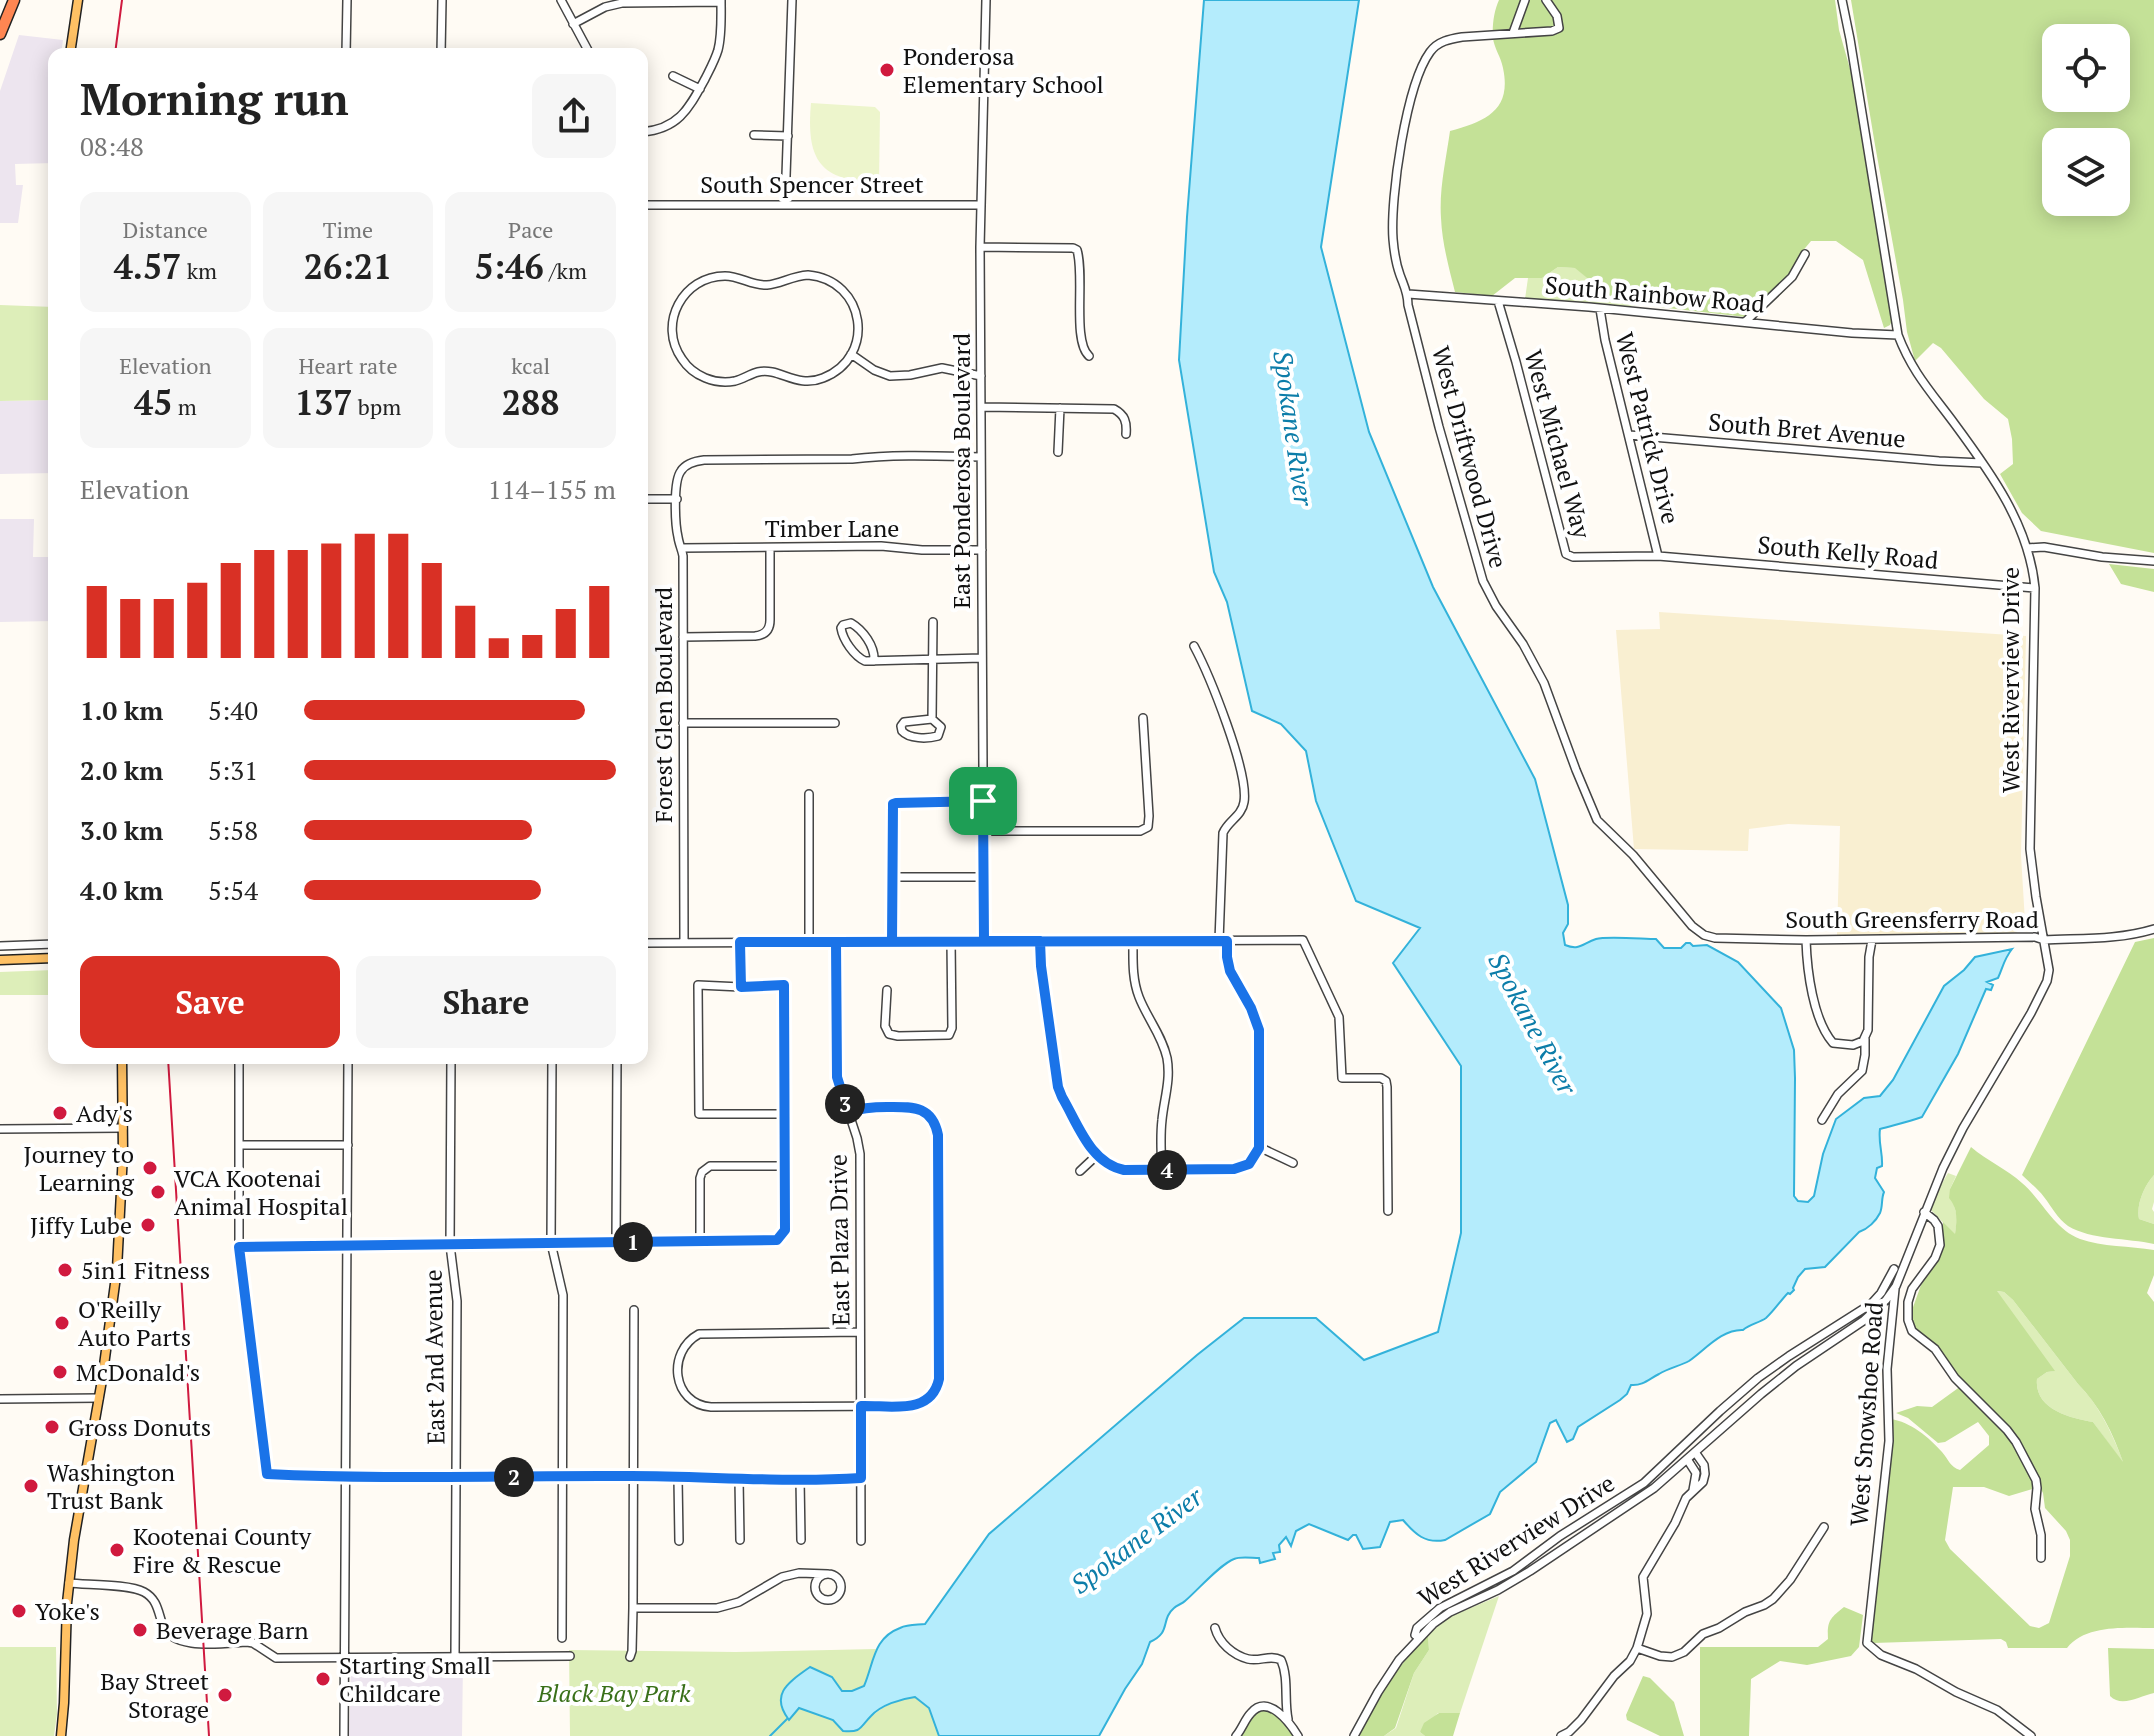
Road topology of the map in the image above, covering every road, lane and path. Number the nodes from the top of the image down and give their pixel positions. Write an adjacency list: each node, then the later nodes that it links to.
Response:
1 (14, 0): 14 (highway)
2 (78, 0): 15 (main road)
3 (347, 0): 16 (street)
4 (442, 0): 17 (street)
5 (561, 0): 12 (street)
6 (792, 0): 23 (street)
7 (986, 0): 26 (street, East Ponderosa Boulevard)
8 (1525, 0): 13 (street)
9 (1546, 0): 13 (street, West Driftwood Drive)
10 (1842, 0): 33 (street, West Riverview Drive)
11 (721, 1): 12 (street); 20 (street)
12 (573, 24): 18 (street)
13 (1513, 33): 29 (street, West Driftwood Drive)
14 (0, 34)
15 (71, 48)
16 (346, 48)
17 (441, 48)
18 (587, 48)
19 (673, 76): 20 (street)
20 (700, 89): 21 (street)
21 (648, 131)
22 (754, 135): 23 (street)
23 (788, 136): 25 (street)
24 (648, 205): 25 (street, South Spencer Street)
25 (785, 205): 26 (street, South Spencer Street)
26 (981, 205): 27 (street, East Ponderosa Boulevard)
27 (980, 247): 35 (street); 36 (street, East Ponderosa Boulevard)
28 (1805, 254): 32 (street)
29 (1408, 294): 30 (street, South Rainbow Road); 68 (street, West Driftwood Drive)
30 (1498, 301): 31 (street, South Rainbow Road); 50 (street, West Michael Way)
31 (1600, 309): 32 (street, South Rainbow Road); 40 (street, West Patrick Drive)
32 (1745, 322): 33 (street, South Rainbow Road)
33 (1898, 335): 43 (street, West Riverview Drive)
34 (851, 354): 34 (street); 36 (street)
35 (1089, 356)
36 (981, 376): 37 (street, East Ponderosa Boulevard)
37 (981, 407): 38 (street); 42 (street, East Ponderosa Boulevard)
38 (1060, 408): 39 (street); 41 (street)
39 (1126, 434)
40 (1629, 435): 43 (street, South Bret Avenue); 50 (street, West Patrick Drive)
41 (1058, 452)
42 (981, 457): 45 (street, Forest Glen Boulevard); 49 (street, East Ponderosa Boulevard)
43 (1982, 463): 48 (street, West Riverview Drive)
44 (648, 499): 45 (street)
45 (677, 499): 46 (street, Forest Glen Boulevard)
46 (682, 548): 47 (street, Timber Lane); 54 (street, Forest Glen Boulevard)
47 (770, 548): 49 (street, Timber Lane); 54 (street)
48 (2027, 548): 51 (street); 52 (street, West Riverview Drive)
49 (982, 550): 56 (street, East Ponderosa Boulevard)
50 (1658, 556): 52 (street, South Kelly Road)
51 (2154, 561)
52 (2035, 588): 72 (street, West Riverview Drive)
53 (933, 622): 57 (street)
54 (683, 637): 61 (street, Forest Glen Boulevard)
55 (1194, 646): 77 (street)
56 (982, 658): 57 (street); 64 (street, East Ponderosa Boulevard)
57 (933, 660): 58 (street); 60 (street)
58 (874, 661): 58 (street)
59 (1143, 718): 65 (street)
60 (932, 719): 60 (street)
61 (683, 723): 62 (street); 78 (street, Forest Glen Boulevard)
62 (835, 723)
63 (809, 794): 80 (street)
64 (983, 801): 65 (street, East Ponderosa Boulevard); 66 (street)
65 (984, 831): 67 (street, East Ponderosa Boulevard)
66 (892, 877): 67 (street); 82 (street)
67 (984, 877): 74 (street, East Ponderosa Boulevard)
68 (1680, 911): 70 (street, South Greensferry Road)
69 (2154, 929): 72 (street, South Greensferry Road)
70 (1806, 940): 71 (street, South Greensferry Road); 90 (street)
71 (1872, 940): 72 (street, South Greensferry Road); 90 (street)
72 (2044, 940): 111 (street, West Riverview Drive)
73 (951, 941): 74 (street); 82 (street); 89 (street)
74 (984, 941): 75 (street)
75 (1040, 941): 76 (street); 105 (street)
76 (1133, 941): 77 (street); 108 (street)
77 (1223, 941): 104 (street); 110 (street)
78 (684, 942): 79 (street); 83 (street)
79 (740, 942): 80 (street); 88 (street)
80 (809, 942): 81 (street)
81 (836, 942): 82 (street); 97 (street, East Plaza Drive)
82 (892, 942)
83 (648, 943)
84 (48, 944): 85 (street)
85 (0, 946)
86 (48, 958): 87 (main road)
87 (0, 960)
88 (741, 987): 98 (street); 98 (street)
89 (887, 990)
90 (1864, 1037): 99 (street)
91 (122, 1064): 100 (main road)
92 (239, 1064): 102 (street)
93 (348, 1064): 103 (street)
94 (451, 1064): 116 (street, East 2nd Avenue)
95 (552, 1064): 114 (street)
96 (617, 1064): 113 (street)
97 (848, 1112): 122 (street, East Plaza Drive); 126 (street)
98 (785, 1114): 107 (street)
99 (1822, 1120)
100 (123, 1128): 101 (street); 124 (main road)
101 (0, 1129)
102 (239, 1145): 103 (street); 117 (street)
103 (348, 1145): 115 (street)
104 (1259, 1147): 106 (street); 108 (street)
105 (1096, 1156): 108 (street); 109 (street)
106 (1293, 1163)
107 (785, 1166): 112 (street); 112 (street)
108 (1162, 1170)
109 (1080, 1171)
110 (1388, 1211)
111 (1924, 1212): 119 (street, West Riverview Drive); 145 (street)
112 (700, 1241): 113 (street)
113 (616, 1242): 114 (street)
114 (551, 1243): 116 (street); 129 (street)
115 (348, 1245): 116 (street); 117 (street); 132 (street)
116 (450, 1245): 131 (street, East 2nd Avenue)
117 (239, 1247): 132 (street)
118 (1894, 1269): 121 (street, West Riverview Drive)
119 (1896, 1286): 123 (street, West Riverview Drive); 166 (street, West Snowshoe Road)
120 (634, 1310): 130 (street)
121 (1832, 1329): 123 (street); 138 (street, West Riverview Drive)
122 (860, 1332): 126 (street, East Plaza Drive); 126 (street)
123 (1838, 1338): 127 (street, West Riverview Drive)
124 (99, 1398): 125 (street); 148 (main road)
125 (0, 1399)
126 (861, 1406): 134 (street, East Plaza Drive)
127 (1695, 1452): 128 (street, West Riverview Drive); 137 (street)
128 (1687, 1459): 137 (street); 139 (street, West Riverview Drive)
129 (563, 1476): 130 (street); 131 (street); 152 (street)
130 (633, 1476): 133 (street); 150 (street)
131 (457, 1477): 132 (street); 155 (street, East 2nd Avenue)
132 (346, 1478): 158 (street)
133 (678, 1478): 135 (street); 143 (street)
134 (861, 1478): 136 (street); 144 (street, East Plaza Drive)
135 (739, 1479): 136 (street); 141 (street)
136 (800, 1479): 142 (street)
137 (1693, 1490): 154 (street)
138 (1610, 1504): 139 (street); 153 (street, West Riverview Drive)
139 (1612, 1517): 153 (street, West Riverview Drive)
140 (1824, 1527): 154 (street)
141 (740, 1540)
142 (801, 1540)
143 (679, 1541)
144 (861, 1541)
145 (2041, 1558)
146 (799, 1573): 147 (street); 149 (street); 150 (street)
147 (828, 1574): 149 (street); 149 (street)
148 (69, 1583): 158 (street); 161 (main road)
149 (815, 1587)
150 (633, 1608): 157 (street)
151 (1215, 1628): 159 (street)
152 (562, 1638)
153 (1419, 1638): 165 (street, West Riverview Drive)
154 (1637, 1648): 160 (street)
155 (455, 1656): 156 (street); 158 (street)
156 (570, 1656)
157 (630, 1657)
158 (345, 1658): 162 (street)
159 (1288, 1719): 163 (street); 164 (street)
160 (1567, 1735)
161 (61, 1736)
162 (344, 1736)
163 (1236, 1736)
164 (1298, 1736)
165 (1354, 1736)
166 (2031, 1736)

